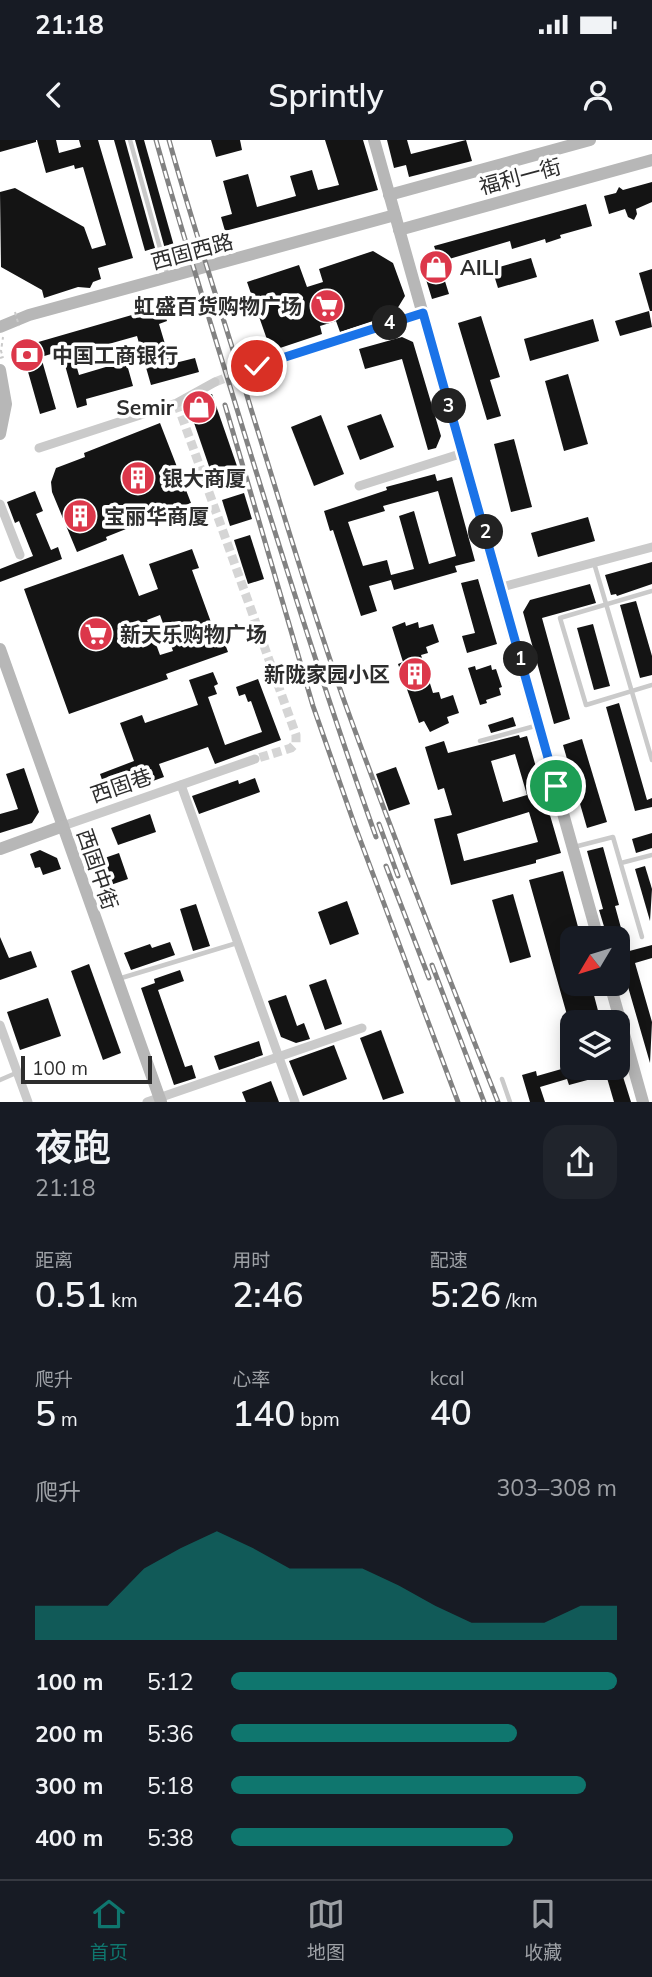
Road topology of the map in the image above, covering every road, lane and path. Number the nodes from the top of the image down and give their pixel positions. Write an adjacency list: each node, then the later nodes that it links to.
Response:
1 (130, 140): 8 (lane)
2 (374, 140): 5 (street)
3 (590, 140): 5 (street, 福利一街)
4 (652, 160): 7 (street, 福利一街)
5 (389, 195): 6 (street)
6 (395, 215): 7 (street); 8 (street, 西固西路)
7 (399, 230): 10 (street)
8 (168, 278): 11 (street, 西固西路)
9 (15, 312): 11 (path, bridge)
10 (423, 313): 13 (street); 18 (street)
11 (6, 329): 12 (path)
12 (0, 358)
13 (257, 366)
14 (0, 370): 16 (street)
15 (215, 382): 17 (street)
16 (0, 434)
17 (39, 448)
18 (463, 453): 19 (street); 24 (street)
19 (359, 485)
20 (0, 504): 22 (street)
21 (652, 547): 23 (street)
22 (20, 555)
23 (594, 562): 24 (street); 26 (lane)
24 (502, 587): 31 (street)
25 (652, 591): 26 (lane)
26 (606, 604): 30 (lane); 30 (lane)
27 (0, 649): 28 (street, 西固中街)
28 (5, 679): 36 (street, 西固中街)
29 (652, 685): 30 (lane)
30 (631, 691): 34 (lane)
31 (539, 724): 32 (lane); 37 (street)
32 (480, 741)
33 (255, 759): 35 (street, 西固巷)
34 (652, 760)
35 (181, 785): 36 (street, 西固巷); 43 (street)
36 (63, 826): 38 (street, 西固巷); 44 (street, 西固中街)
37 (573, 847): 40 (lane); 41 (street)
38 (0, 849)
39 (652, 855): 40 (lane)
40 (621, 863): 42 (lane)
41 (595, 926)
42 (642, 937)
43 (238, 943): 44 (lane); 48 (street)
44 (117, 980): 52 (street, 西固中街)
45 (613, 996): 56 (street)
46 (0, 1025): 49 (street)
47 (362, 1028): 48 (street)
48 (279, 1055): 52 (street); 54 (street)
49 (17, 1073): 51 (lane); 53 (street)
50 (502, 1079): 55 (lane)
51 (0, 1080)
52 (156, 1101)
53 (28, 1102)
54 (295, 1102)
55 (510, 1102)
56 (643, 1102)

